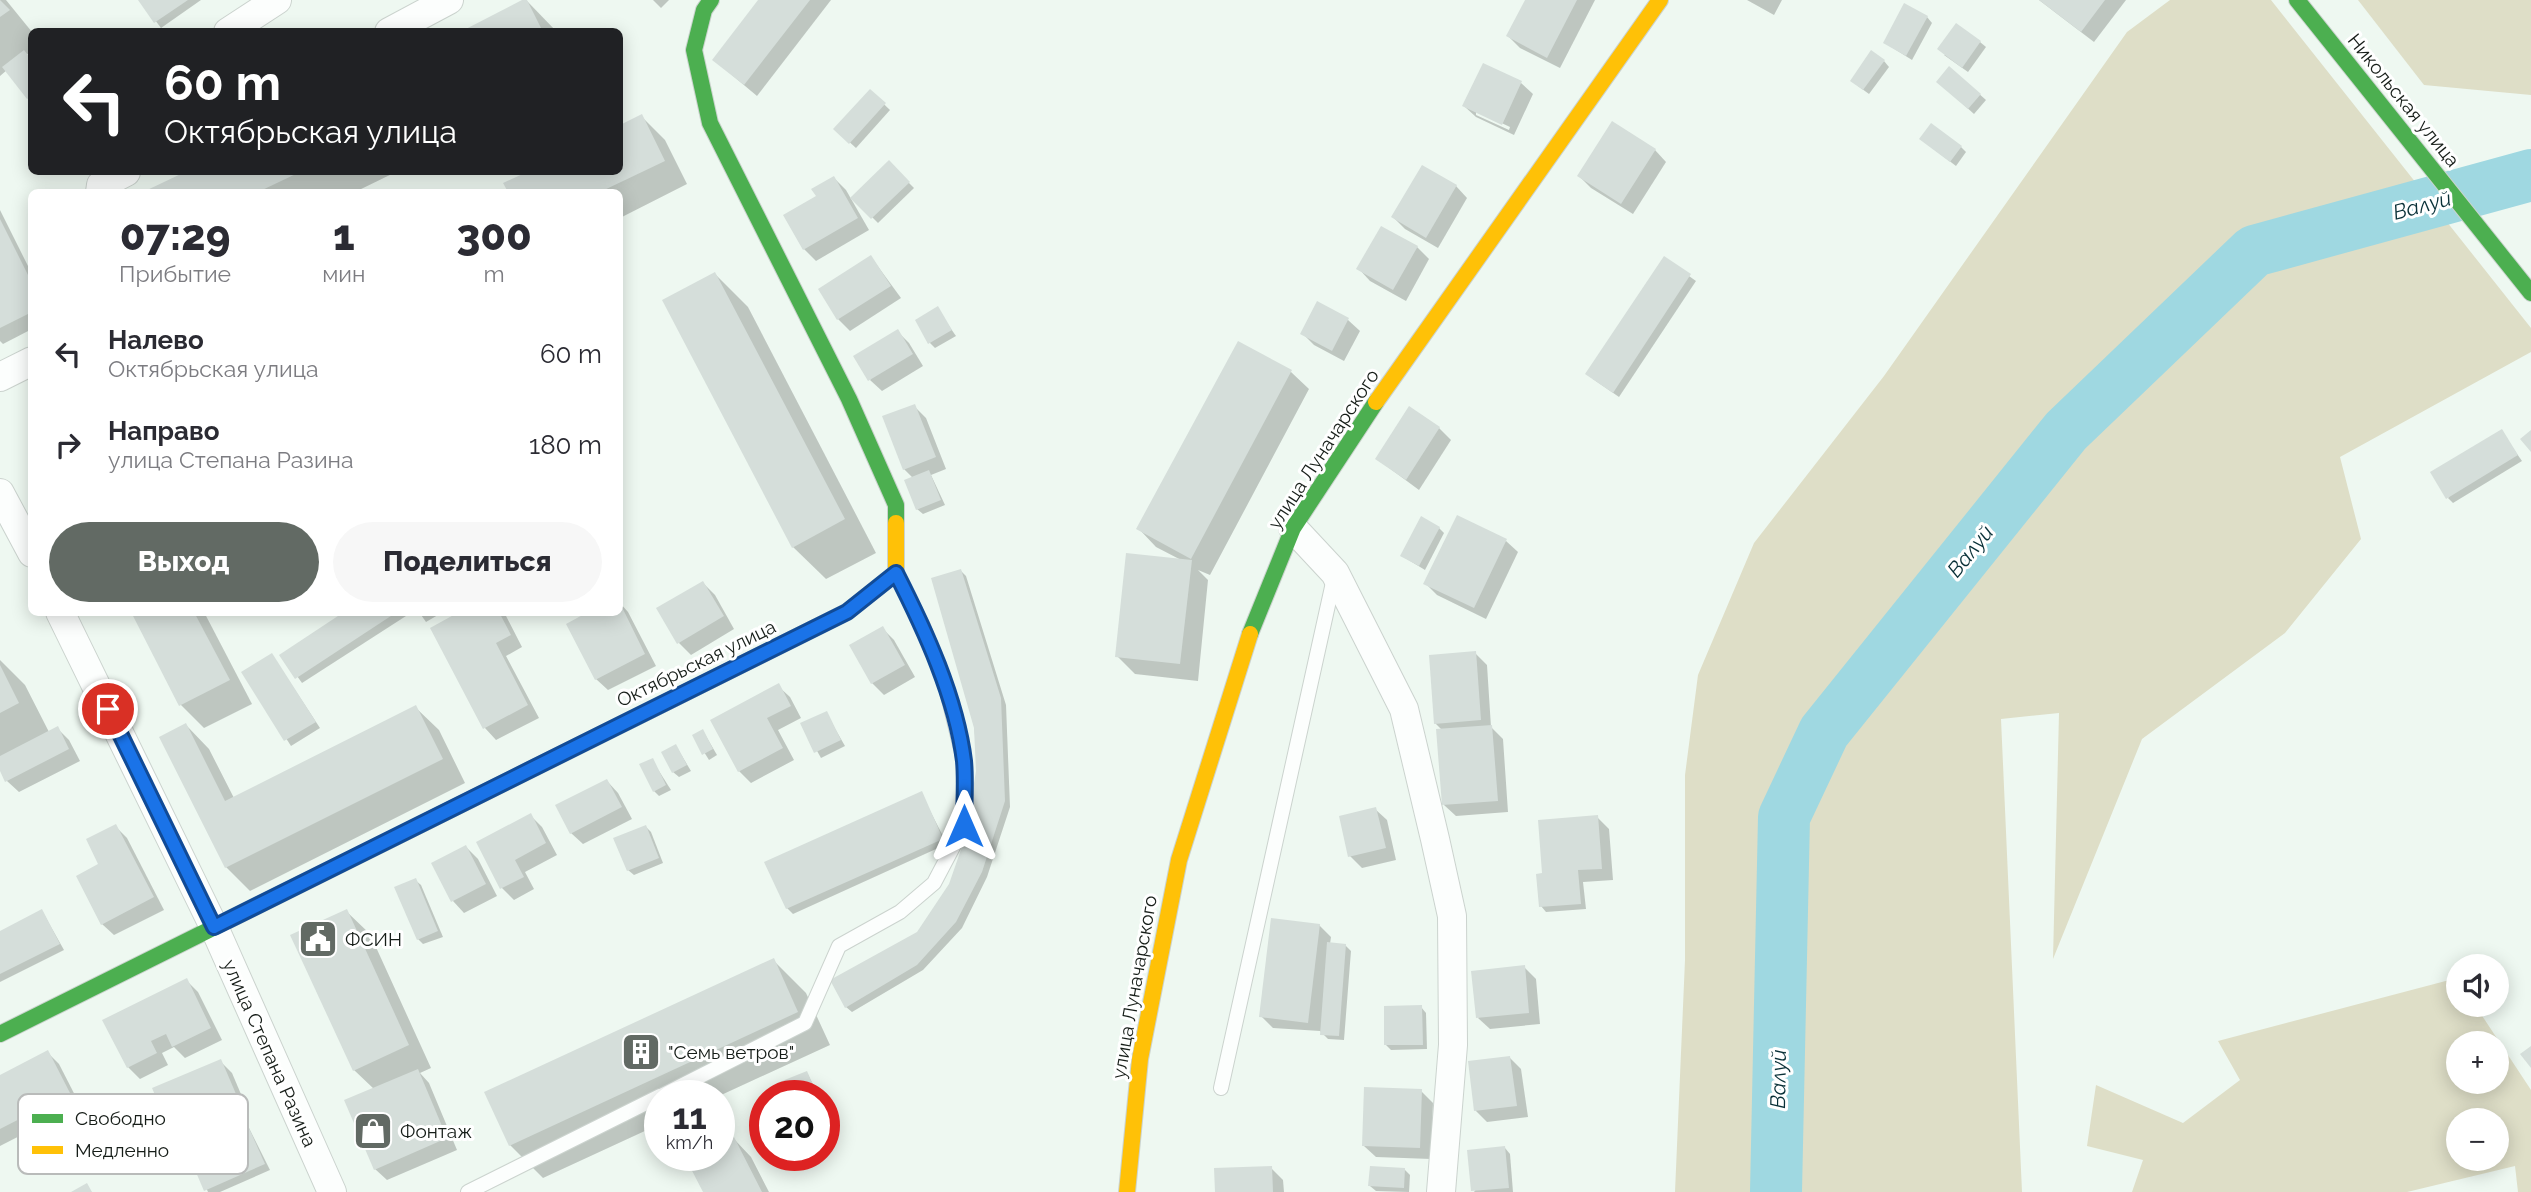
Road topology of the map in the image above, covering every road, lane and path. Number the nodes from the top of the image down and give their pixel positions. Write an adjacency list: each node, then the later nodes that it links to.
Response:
1 (277, 0): 6 (street)
2 (449, 0): 7 (street)
3 (711, 0): 16 (main road)
4 (1660, 0): 14 (main road, улица Луначарского)
5 (2297, 0): 10 (main road, Никольская улица)
6 (234, 28)
7 (396, 28)
8 (120, 175): 9 (street)
9 (100, 189)
10 (2528, 289)
11 (28, 363): 12 (street)
12 (0, 377)
13 (0, 493): 15 (street)
14 (1293, 528): 17 (street); 26 (main road, улица Луначарского)
15 (28, 546)
16 (896, 573): 19 (main road, Октябрьская улица); 21 (lane)
17 (1335, 573): 22 (lane); 27 (street)
18 (63, 616): 19 (street, улица Степана Разина)
19 (214, 927): 20 (main road, Октябрьская улица); 24 (street, улица Степана Разина)
20 (0, 1034)
21 (692, 1080)
22 (1221, 1088)
23 (644, 1104): 25 (lane)
24 (332, 1192)
25 (468, 1192)
26 (1127, 1192)
27 (1441, 1192)

